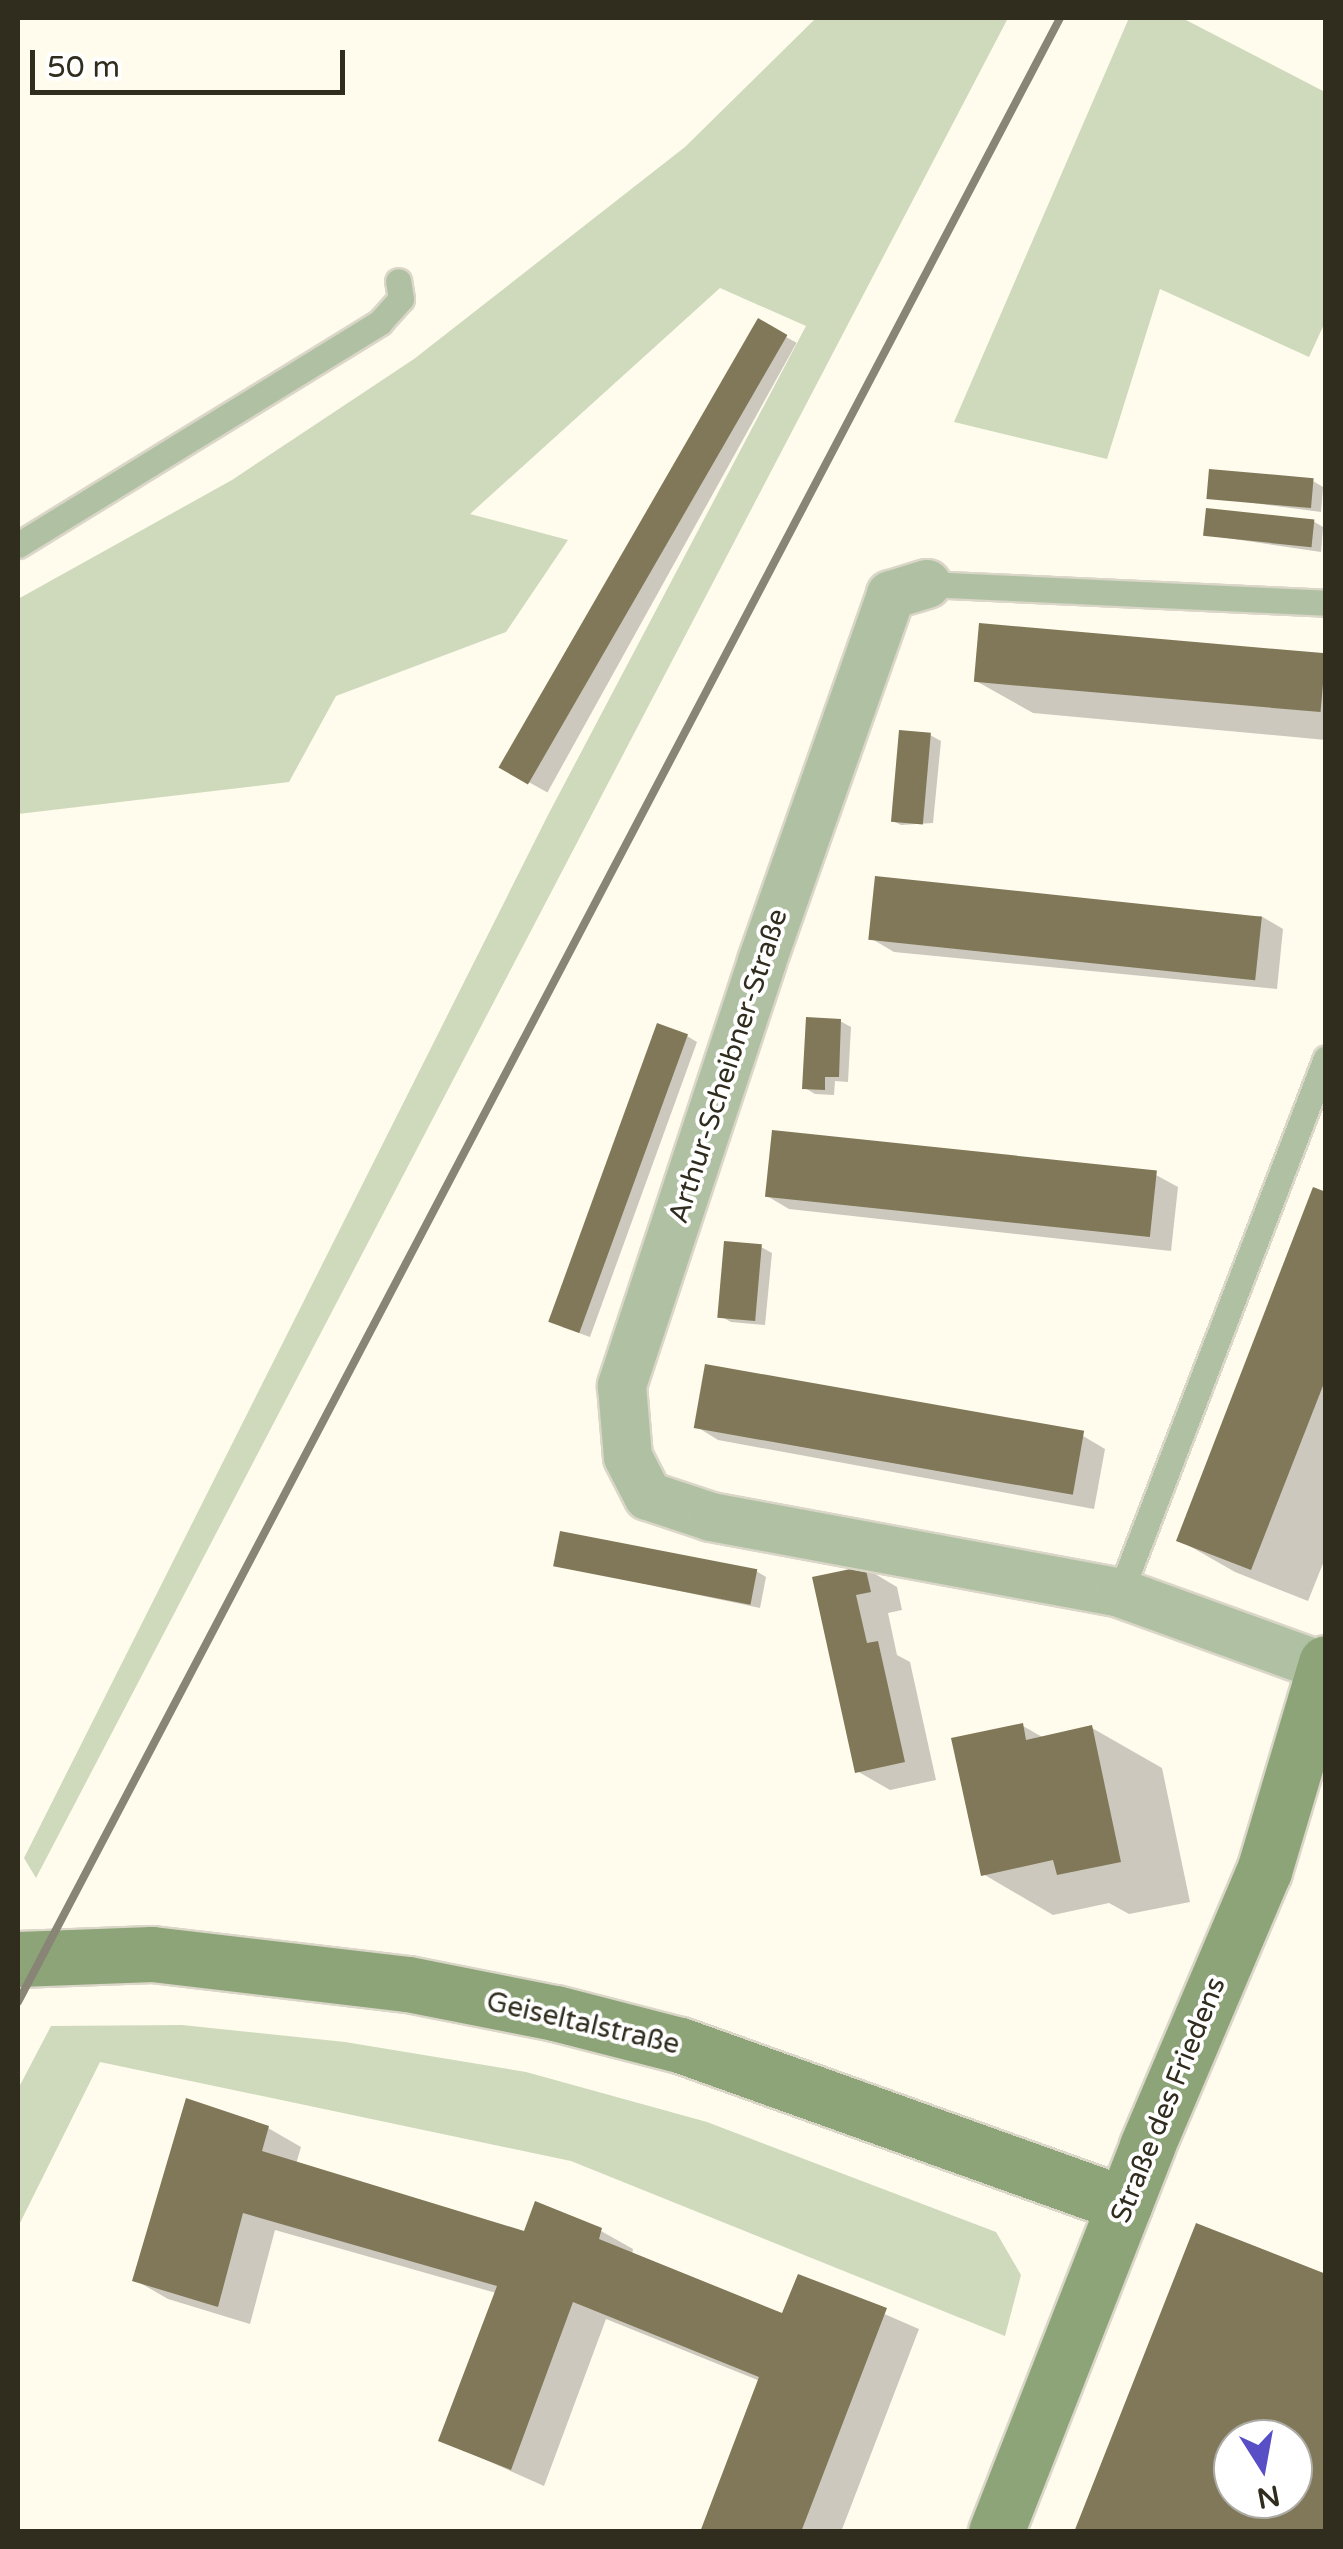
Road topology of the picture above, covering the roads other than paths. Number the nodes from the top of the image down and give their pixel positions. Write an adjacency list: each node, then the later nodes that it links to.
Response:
1 (398, 282): 2 (lane)
2 (18, 545)
3 (927, 584): 4 (lane, Arthur-Scheibner-Straße); 6 (street, Arthur-Scheibner-Straße)
4 (1326, 603)
5 (1326, 1058): 6 (lane)
6 (1120, 1593): 7 (street, Arthur-Scheibner-Straße)
7 (1325, 1665): 8 (street, Straße des Friedens)
8 (1315, 1725): 10 (street, Straße des Friedens)
9 (18, 1959): 10 (street, Geiseltalstraße)
10 (1124, 2204): 11 (street, Straße des Friedens)
11 (996, 2532)

